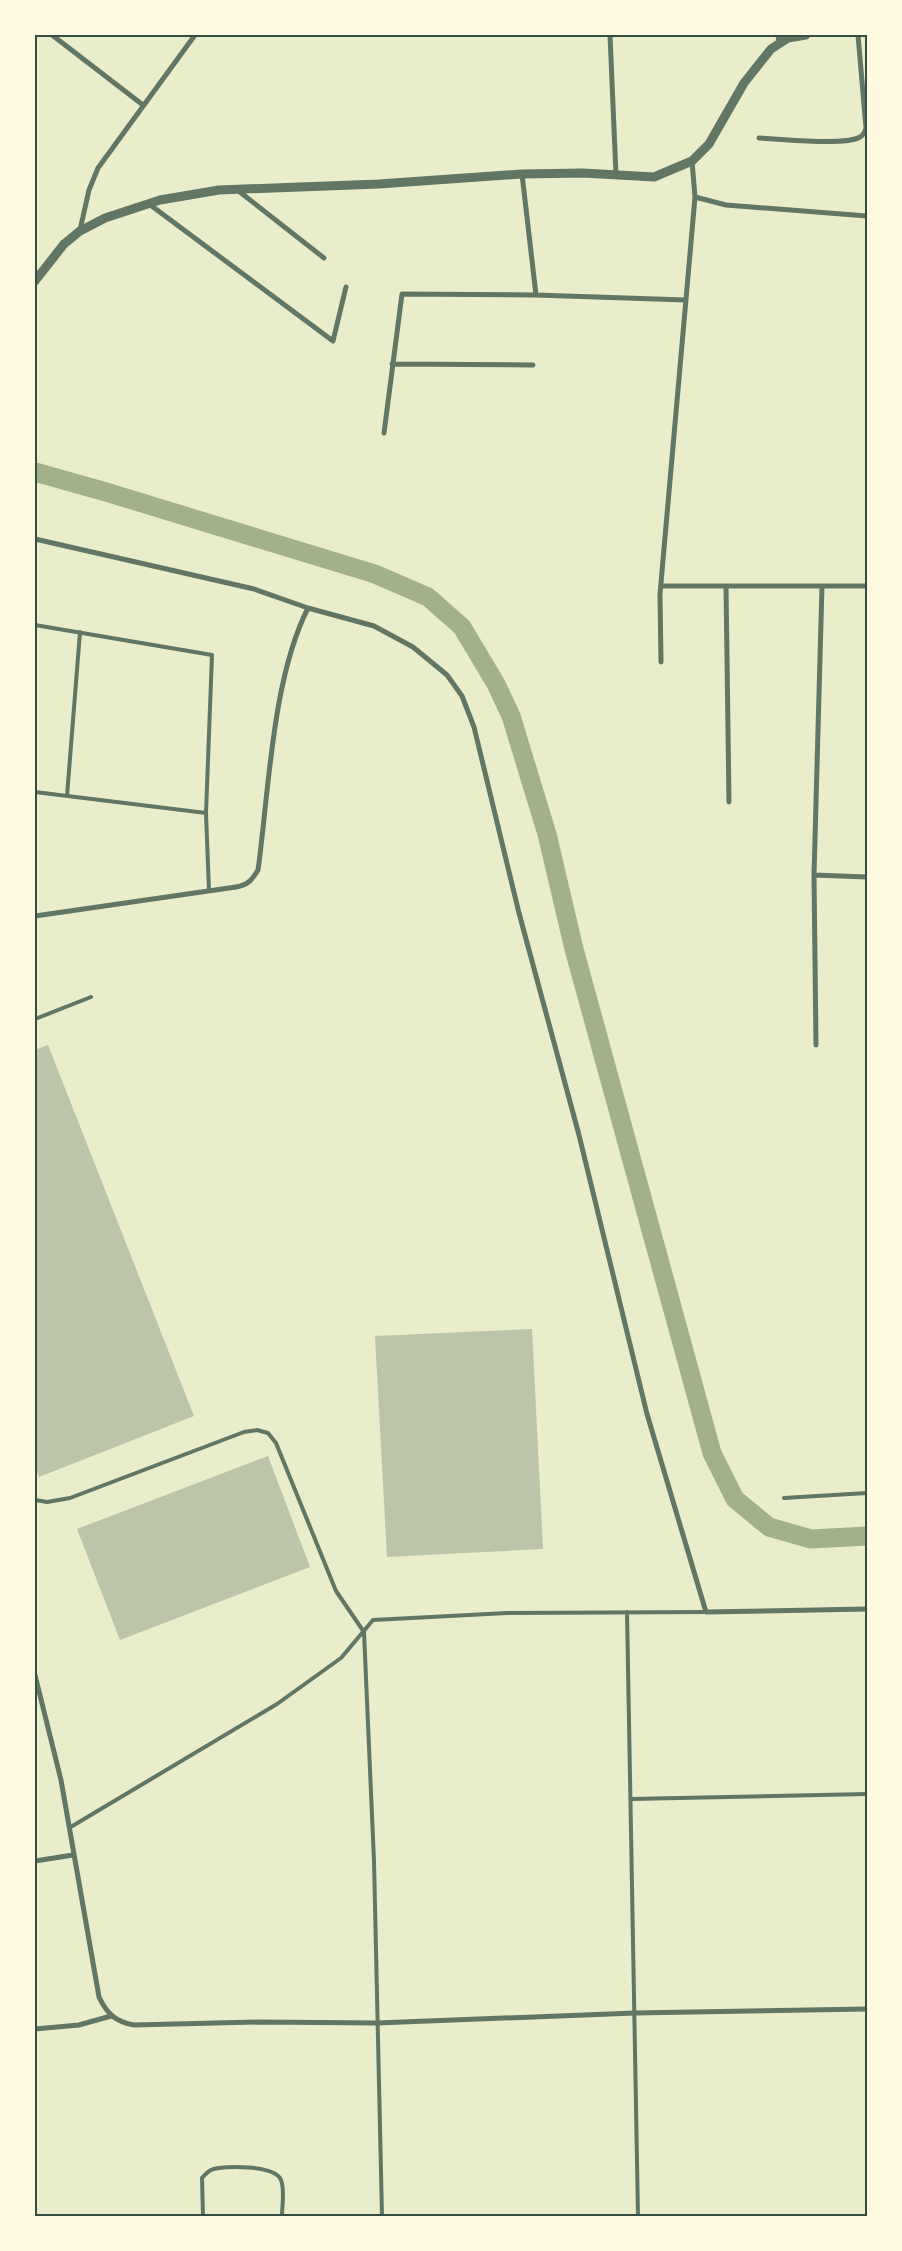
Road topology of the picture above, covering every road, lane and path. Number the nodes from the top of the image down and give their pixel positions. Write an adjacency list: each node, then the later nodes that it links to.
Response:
1 (52, 35): 7 (street)
2 (195, 35): 7 (street)
3 (610, 35): 11 (street)
4 (806, 35): 6 (street)
5 (858, 35): 8 (street)
6 (779, 39): 9 (street)
7 (143, 105): 16 (street)
8 (759, 138)
9 (692, 161): 11 (street); 13 (street)
10 (522, 174): 11 (street); 12 (street); 20 (street)
11 (616, 175)
12 (235, 189): 14 (street); 17 (street)
13 (695, 198): 15 (street); 21 (street)
14 (149, 203): 16 (street); 19 (street)
15 (867, 216)
16 (80, 231): 18 (street)
17 (324, 258)
18 (35, 281)
19 (346, 287)
20 (536, 295): 21 (street); 22 (street)
21 (685, 300): 26 (street)
22 (392, 364): 23 (street); 24 (street)
23 (533, 365)
24 (384, 433)
25 (35, 539): 30 (street)
26 (661, 586): 27 (street); 33 (street)
27 (726, 586): 28 (street); 36 (street)
28 (822, 586): 29 (street); 38 (street)
29 (867, 586)
30 (308, 608): 40 (street); 50 (street)
31 (35, 625): 32 (lane)
32 (80, 632): 35 (lane); 37 (lane)
33 (661, 662)
34 (35, 792): 35 (lane)
35 (67, 796): 37 (lane)
36 (730, 802)
37 (206, 813): 40 (lane)
38 (814, 874): 39 (street); 44 (street)
39 (867, 877)
40 (209, 891): 41 (street)
41 (35, 916)
42 (91, 997): 43 (lane)
43 (35, 1019)
44 (816, 1045)
45 (867, 1493): 46 (lane)
46 (784, 1498)
47 (35, 1500): 51 (lane)
48 (867, 1610): 50 (street)
49 (627, 1612): 50 (lane); 51 (lane); 54 (lane)
50 (706, 1612)
51 (364, 1632): 55 (lane); 61 (lane)
52 (35, 1676): 55 (street)
53 (867, 1794): 54 (lane)
54 (631, 1799): 59 (lane)
55 (68, 1828): 56 (street)
56 (73, 1855): 57 (street); 60 (street)
57 (35, 1861)
58 (867, 2009): 59 (street)
59 (635, 2013): 61 (street); 66 (lane)
60 (111, 2016): 61 (street); 62 (street)
61 (377, 2023): 65 (lane)
62 (35, 2028)
63 (203, 2216): 64 (lane)
64 (282, 2216)
65 (382, 2216)
66 (638, 2216)

